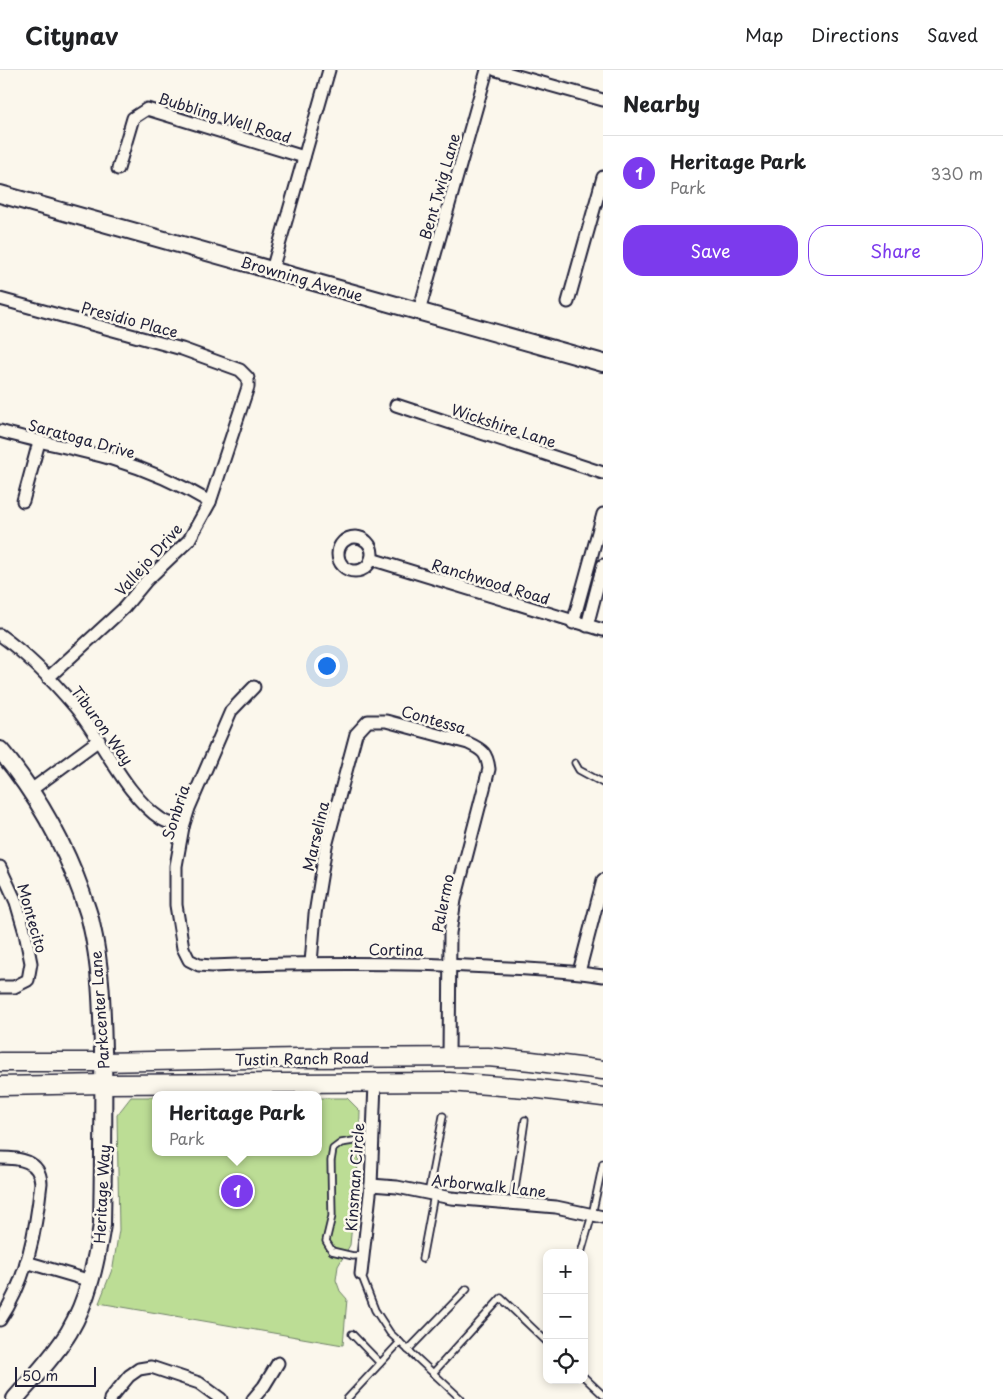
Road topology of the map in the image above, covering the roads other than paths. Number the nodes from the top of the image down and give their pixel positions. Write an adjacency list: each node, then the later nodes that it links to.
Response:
1 (329, 70): 5 (street)
2 (487, 70): 12 (street, Bent Twig Lane)
3 (496, 70): 4 (street)
4 (603, 100)
5 (304, 157): 6 (street, Bubbling Well Road); 9 (street)
6 (118, 169)
7 (603, 177): 11 (street)
8 (0, 194): 9 (street, Browning Avenue)
9 (272, 270): 12 (street, Browning Avenue)
10 (0, 299): 14 (street, Presidio Place)
11 (568, 302)
12 (419, 311): 13 (street, Browning Avenue)
13 (603, 363)
14 (248, 378): 20 (street, Vallejo Drive)
15 (396, 405): 18 (street, Wickshire Lane)
16 (0, 431): 17 (street, Saratoga Drive)
17 (39, 442): 19 (street); 20 (street, Saratoga Drive)
18 (603, 473)
19 (23, 501)
20 (210, 502): 28 (street, Vallejo Drive)
21 (603, 514): 24 (street)
22 (371, 559): 24 (street, Ranchwood Road)
23 (603, 565): 25 (street)
24 (574, 622): 25 (street, Ranchwood Road)
25 (587, 626): 26 (street, Ranchwood Road)
26 (603, 630)
27 (0, 635): 28 (street, Tiburon Way)
28 (48, 678): 31 (street, Tiburon Way)
29 (254, 687): 37 (street, Sonbria)
30 (368, 721): 33 (street, Contessa); 41 (street, Marselina)
31 (99, 740): 36 (street); 37 (street, Tiburon Way)
32 (0, 750): 36 (street, Parkcenter Lane)
33 (488, 757): 42 (street, Palermo)
34 (575, 763): 35 (lane)
35 (603, 784)
36 (31, 790): 48 (street, Parkcenter Lane)
37 (183, 827): 40 (street, Sonbria)
38 (0, 867): 45 (street, Montecito)
39 (603, 880): 43 (street)
40 (189, 960): 41 (street, Cortina)
41 (311, 963): 42 (street, Cortina)
42 (449, 965): 43 (street, Cortina); 46 (street, Palermo)
43 (579, 972): 44 (street, Cortina)
44 (603, 976)
45 (0, 987)
46 (449, 1057): 48 (main road, Tustin Ranch Road); 49 (main road, Tustin Ranch Road)
47 (0, 1062): 48 (main road, Tustin Ranch Road)
48 (103, 1062): 51 (street, Parkcenter Lane)
49 (603, 1070)
50 (375, 1083): 51 (main road, Tustin Ranch Road); 53 (main road, Tustin Ranch Road); 56 (street, Kinsman Circle)
51 (104, 1084): 52 (main road, Tustin Ranch Road); 68 (street, Heritage Way)
52 (0, 1086)
53 (603, 1097)
54 (443, 1116): 60 (lane)
55 (526, 1120): 61 (lane)
56 (372, 1138): 59 (street, Kinsman Circle); 64 (lane)
57 (0, 1158): 66 (street)
58 (603, 1163): 62 (lane)
59 (371, 1185): 60 (street, Arborwalk Lane); 64 (street, Kinsman Circle)
60 (431, 1194): 61 (street, Arborwalk Lane); 65 (lane)
61 (513, 1203): 62 (street, Arborwalk Lane)
62 (597, 1216): 63 (lane)
63 (583, 1249)
64 (363, 1255): 67 (street, Kinsman Circle)
65 (422, 1259)
66 (26, 1262): 68 (street); 70 (street)
67 (361, 1274): 73 (lane)
68 (90, 1281): 80 (street, Heritage Way)
69 (467, 1289): 74 (lane)
70 (0, 1320)
71 (352, 1334): 76 (lane)
72 (544, 1339): 77 (lane)
73 (400, 1342): 74 (lane); 76 (lane)
74 (408, 1350): 77 (lane)
75 (278, 1363): 83 (street)
76 (380, 1363): 84 (lane)
77 (433, 1373): 85 (lane)
78 (588, 1381): 79 (lane)
79 (603, 1395)
80 (15, 1399)
81 (110, 1399): 82 (street)
82 (221, 1399)
83 (254, 1399)
84 (347, 1399)
85 (461, 1399)

